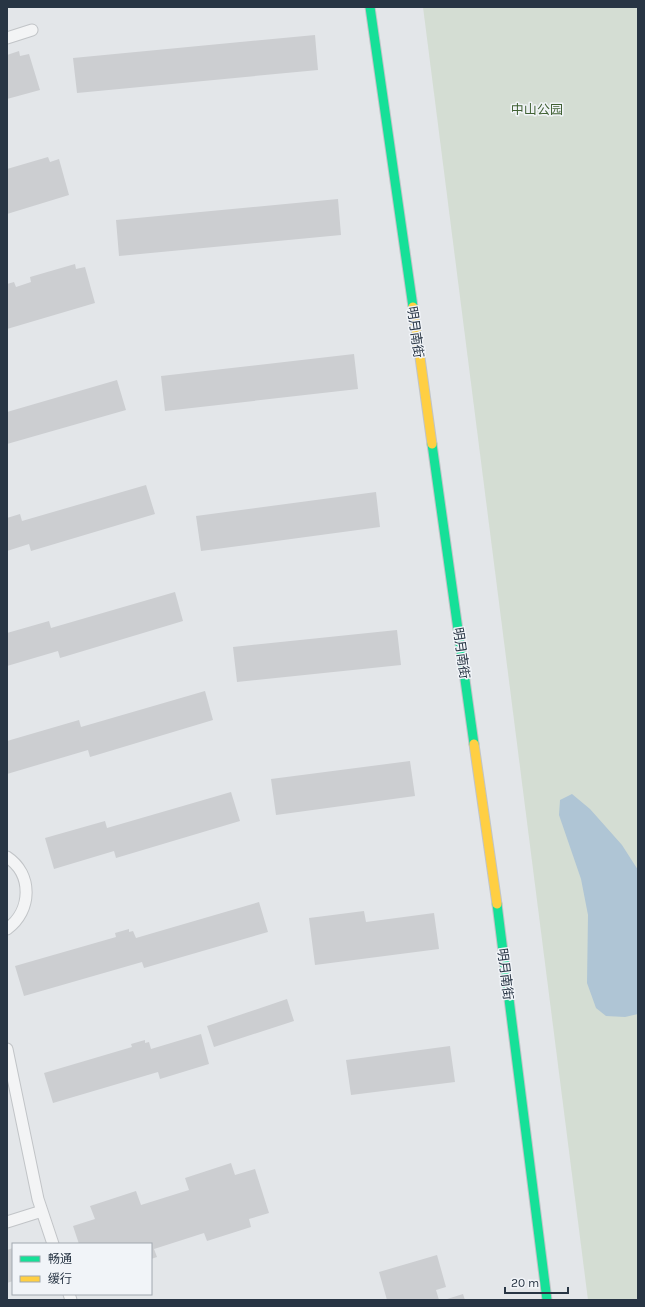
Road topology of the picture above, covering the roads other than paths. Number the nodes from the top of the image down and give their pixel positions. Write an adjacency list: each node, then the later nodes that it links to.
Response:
1 (370, 7): 10 (street, 明月南街)
2 (32, 30): 3 (lane)
3 (7, 38)
4 (7, 857): 5 (lane)
5 (7, 928)
6 (7, 1049): 7 (lane)
7 (42, 1211): 8 (lane); 9 (lane)
8 (7, 1222)
9 (53, 1243)
10 (547, 1300)

